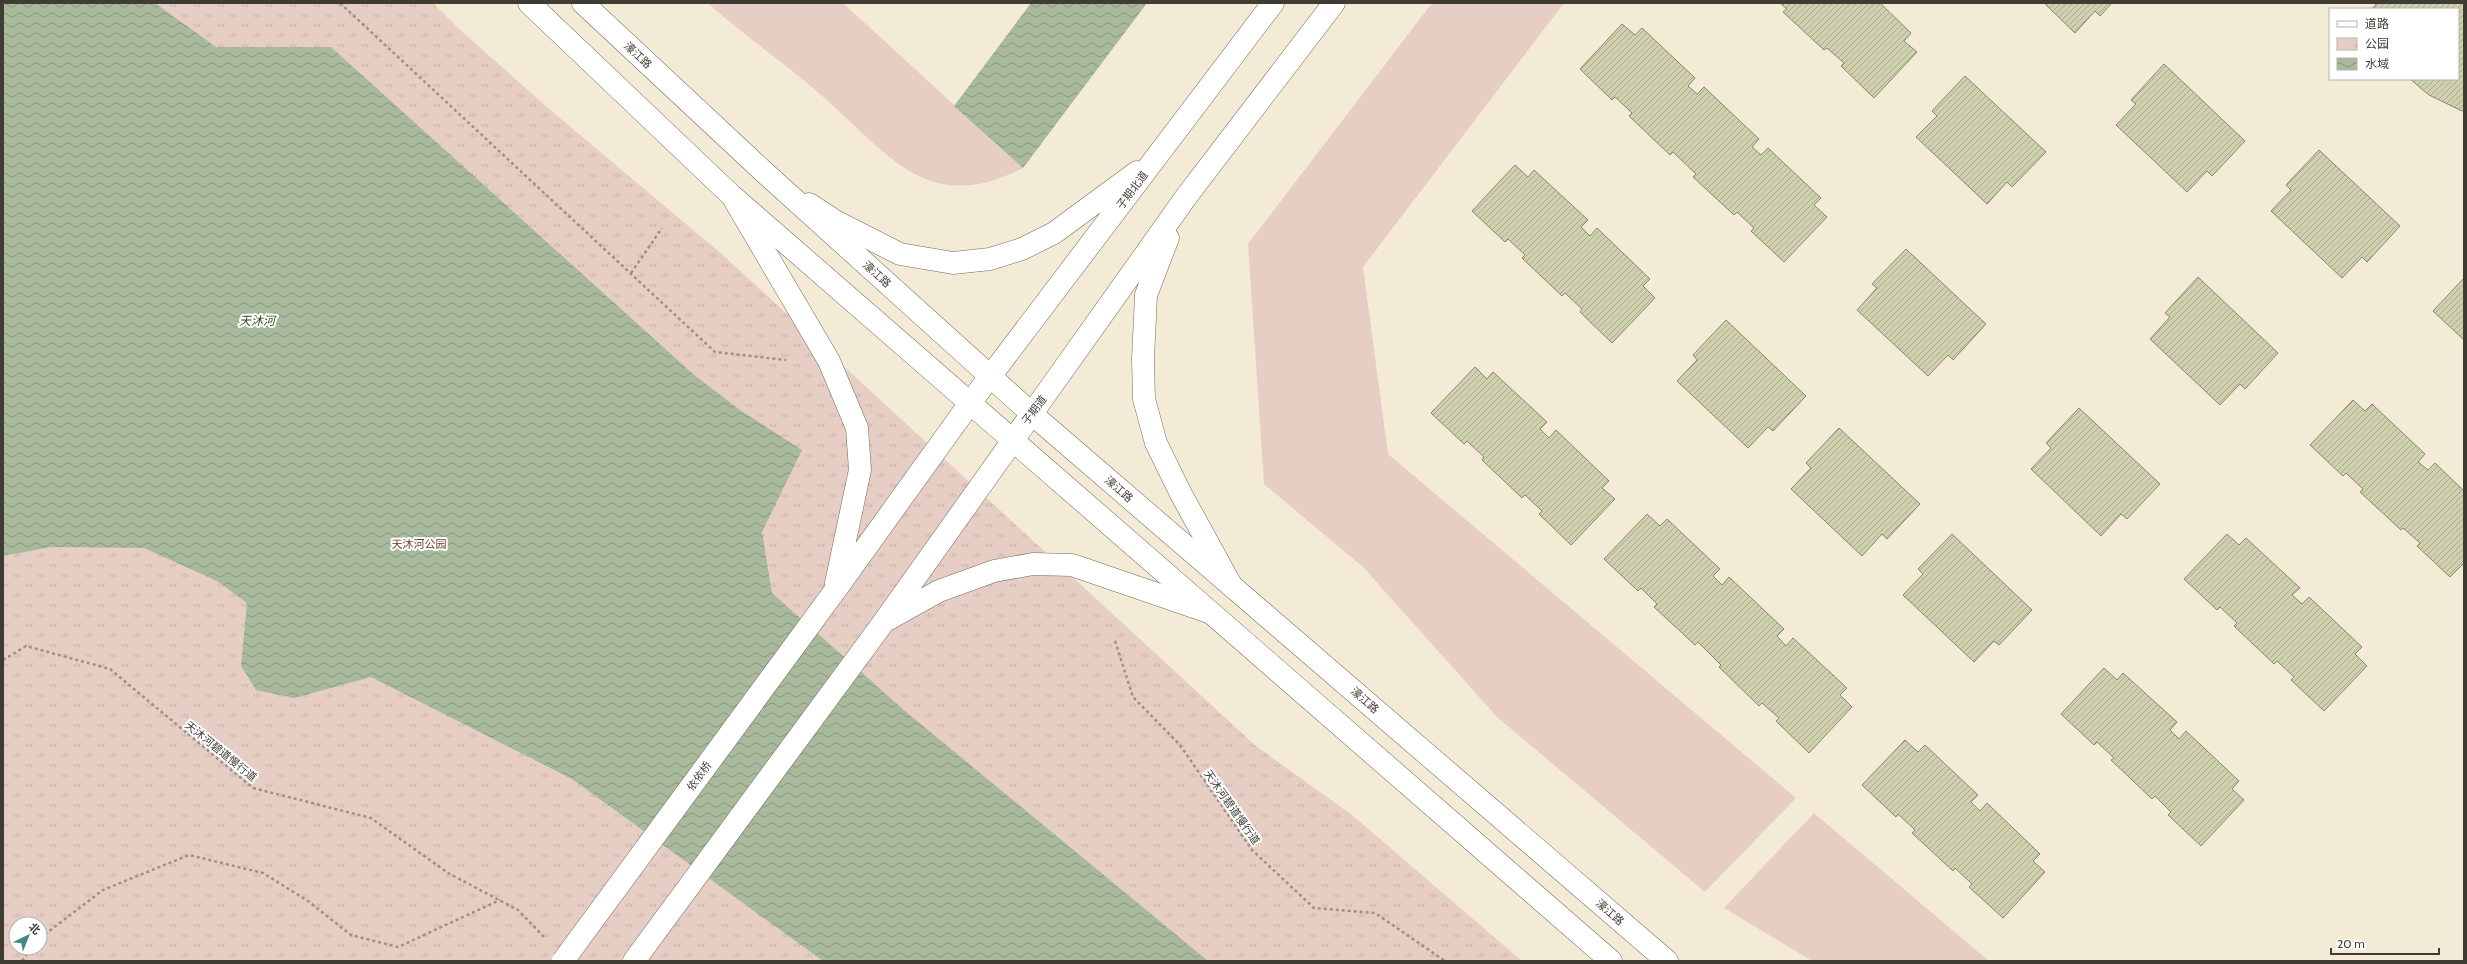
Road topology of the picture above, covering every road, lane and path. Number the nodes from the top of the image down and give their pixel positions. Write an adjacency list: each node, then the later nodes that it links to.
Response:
1 (340, 3): 11 (path)
2 (529, 3): 8 (street)
3 (584, 3): 7 (street, 濠江路)
4 (1273, 3): 6 (street, 子期北道)
5 (1334, 3): 9 (street)
6 (1154, 160): 7 (street); 13 (street, 子期北道)
7 (764, 172): 13 (street, 濠江路)
8 (731, 195): 14 (street); 18 (street)
9 (1186, 198): 15 (street, 子期道); 17 (street)
10 (662, 228): 11 (path)
11 (630, 273): 12 (path)
12 (786, 360)
13 (990, 376): 14 (street); 15 (street, 濠江路)
14 (970, 403): 16 (street); 18 (street)
15 (1032, 414): 16 (street, 子期道); 17 (street, 濠江路)
16 (1011, 441): 19 (street); 20 (street, 子期道)
17 (1232, 586): 30 (street, 濠江路)
18 (834, 592): 26 (street, 依依桥, bridge)
19 (1212, 612): 20 (street); 29 (street)
20 (882, 623): 27 (street)
21 (1115, 641): 28 (path, 天沐河碧道慢行道)
22 (3, 660): 23 (path, 天沐河碧道慢行道)
23 (500, 900): 24 (path); 25 (path, 天沐河碧道慢行道)
24 (48, 932)
25 (545, 938)
26 (564, 961)
27 (634, 961)
28 (1445, 961)
29 (1611, 961)
30 (1667, 961)

